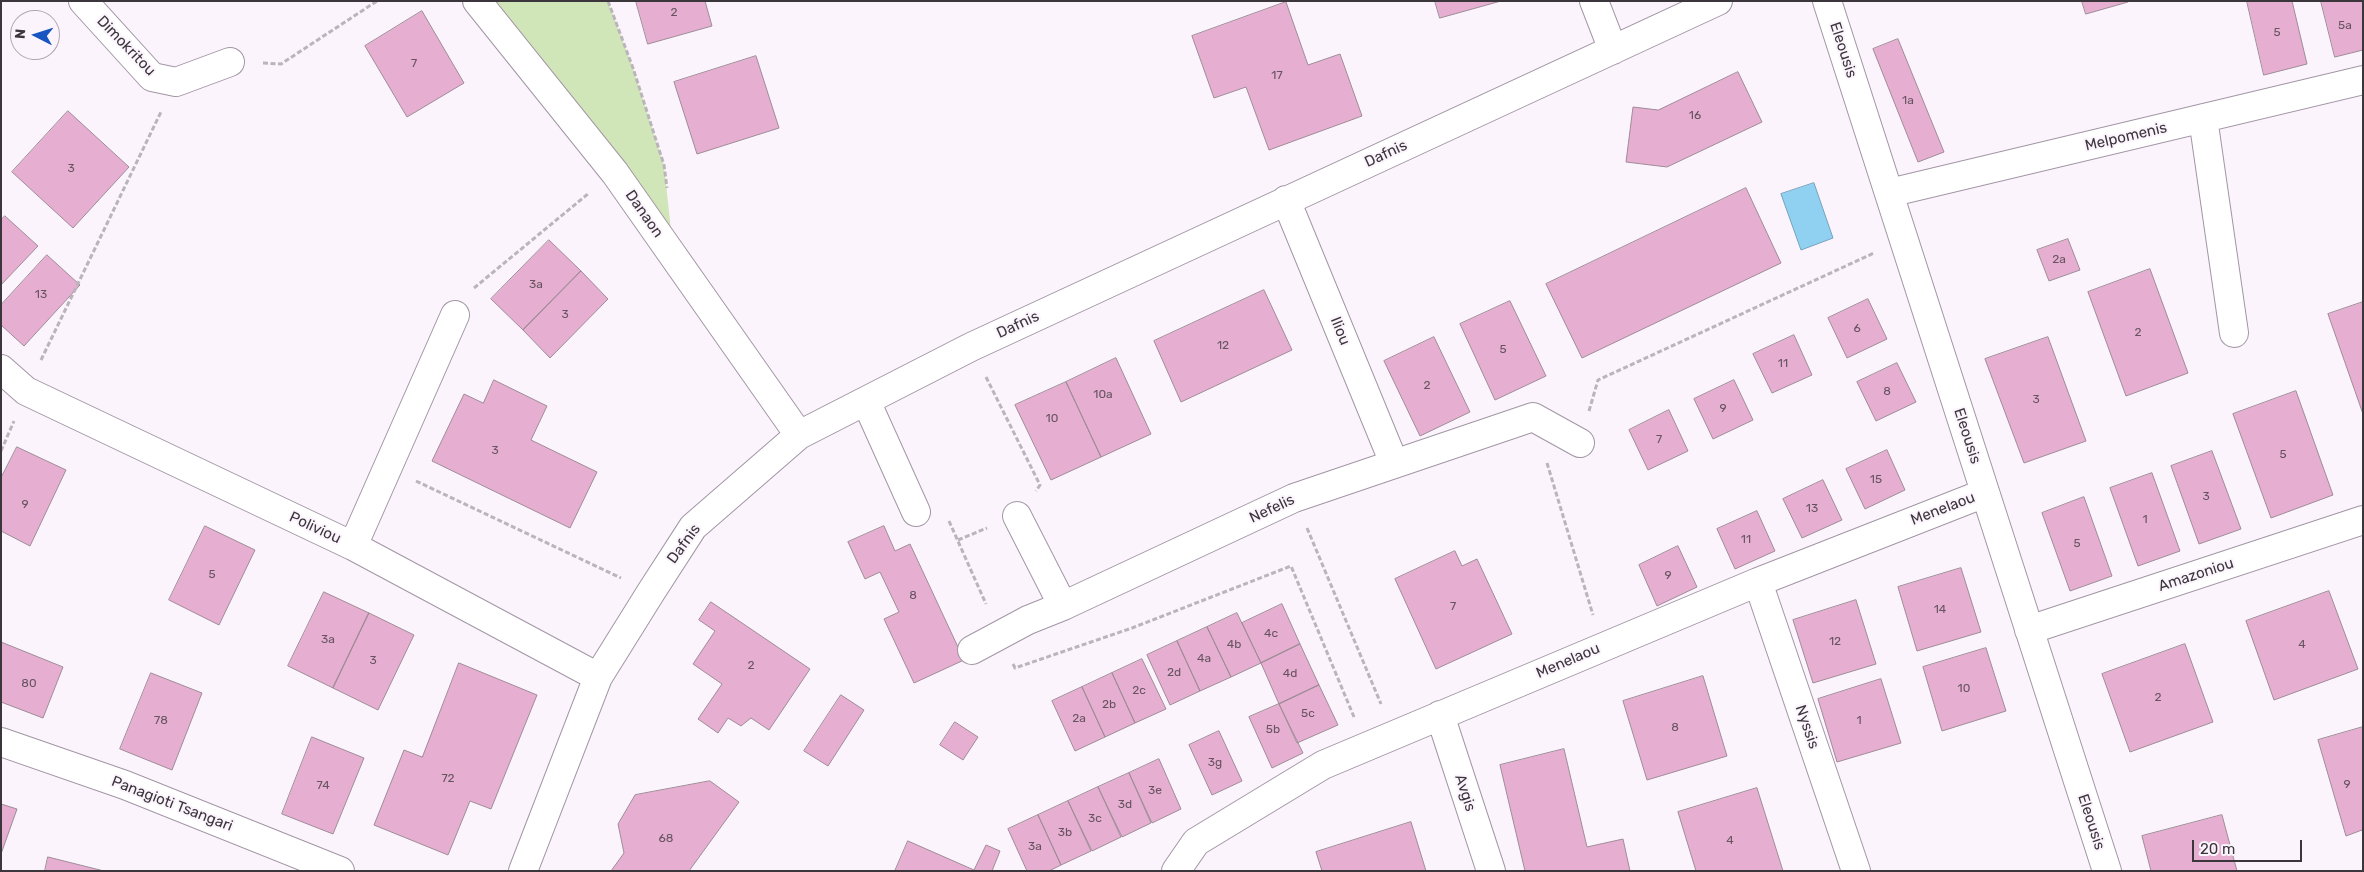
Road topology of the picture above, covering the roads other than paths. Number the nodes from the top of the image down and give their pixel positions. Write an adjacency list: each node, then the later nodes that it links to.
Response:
1 (83, 1): 7 (street, Dimokritou)
2 (477, 1): 16 (street, Danaon)
3 (1594, 1): 6 (street)
4 (1718, 1): 6 (street, Dafnis)
5 (1827, 1): 10 (street, Eleousis)
6 (1613, 50): 11 (street, Dafnis)
7 (230, 62)
8 (2363, 80): 9 (street, Melpomenis)
9 (2203, 118): 10 (street, Melpomenis); 13 (street)
10 (1889, 193): 19 (street, Eleousis)
11 (1286, 200): 15 (street, Dafnis); 18 (street, Iliou)
12 (455, 315): 23 (street)
13 (2234, 333)
14 (1, 368): 23 (street, Poliviou)
15 (866, 401): 16 (street, Dafnis); 20 (street)
16 (799, 435): 28 (street, Dafnis)
17 (1580, 443): 18 (street, Nefelis)
18 (1394, 462): 25 (street, Nefelis)
19 (1985, 493): 24 (street, Menelaou); 26 (street, Eleousis)
20 (916, 512)
21 (1017, 516): 25 (street)
22 (2363, 520): 26 (street, Amazoniou)
23 (353, 546): 28 (street, Poliviou)
24 (1758, 582): 29 (street, Menelaou); 35 (street, Nyssis)
25 (1063, 606): 27 (street, Nefelis)
26 (2029, 630): 36 (street, Eleousis)
27 (972, 650)
28 (598, 677): 32 (street, Dafnis)
29 (1440, 715): 33 (street, Menelaou); 34 (street, Avgis)
30 (1, 742): 31 (street, Panagioti Tsangari)
31 (340, 871)
32 (523, 871)
33 (1176, 871)
34 (1491, 871)
35 (1856, 871)
36 (2106, 871)

